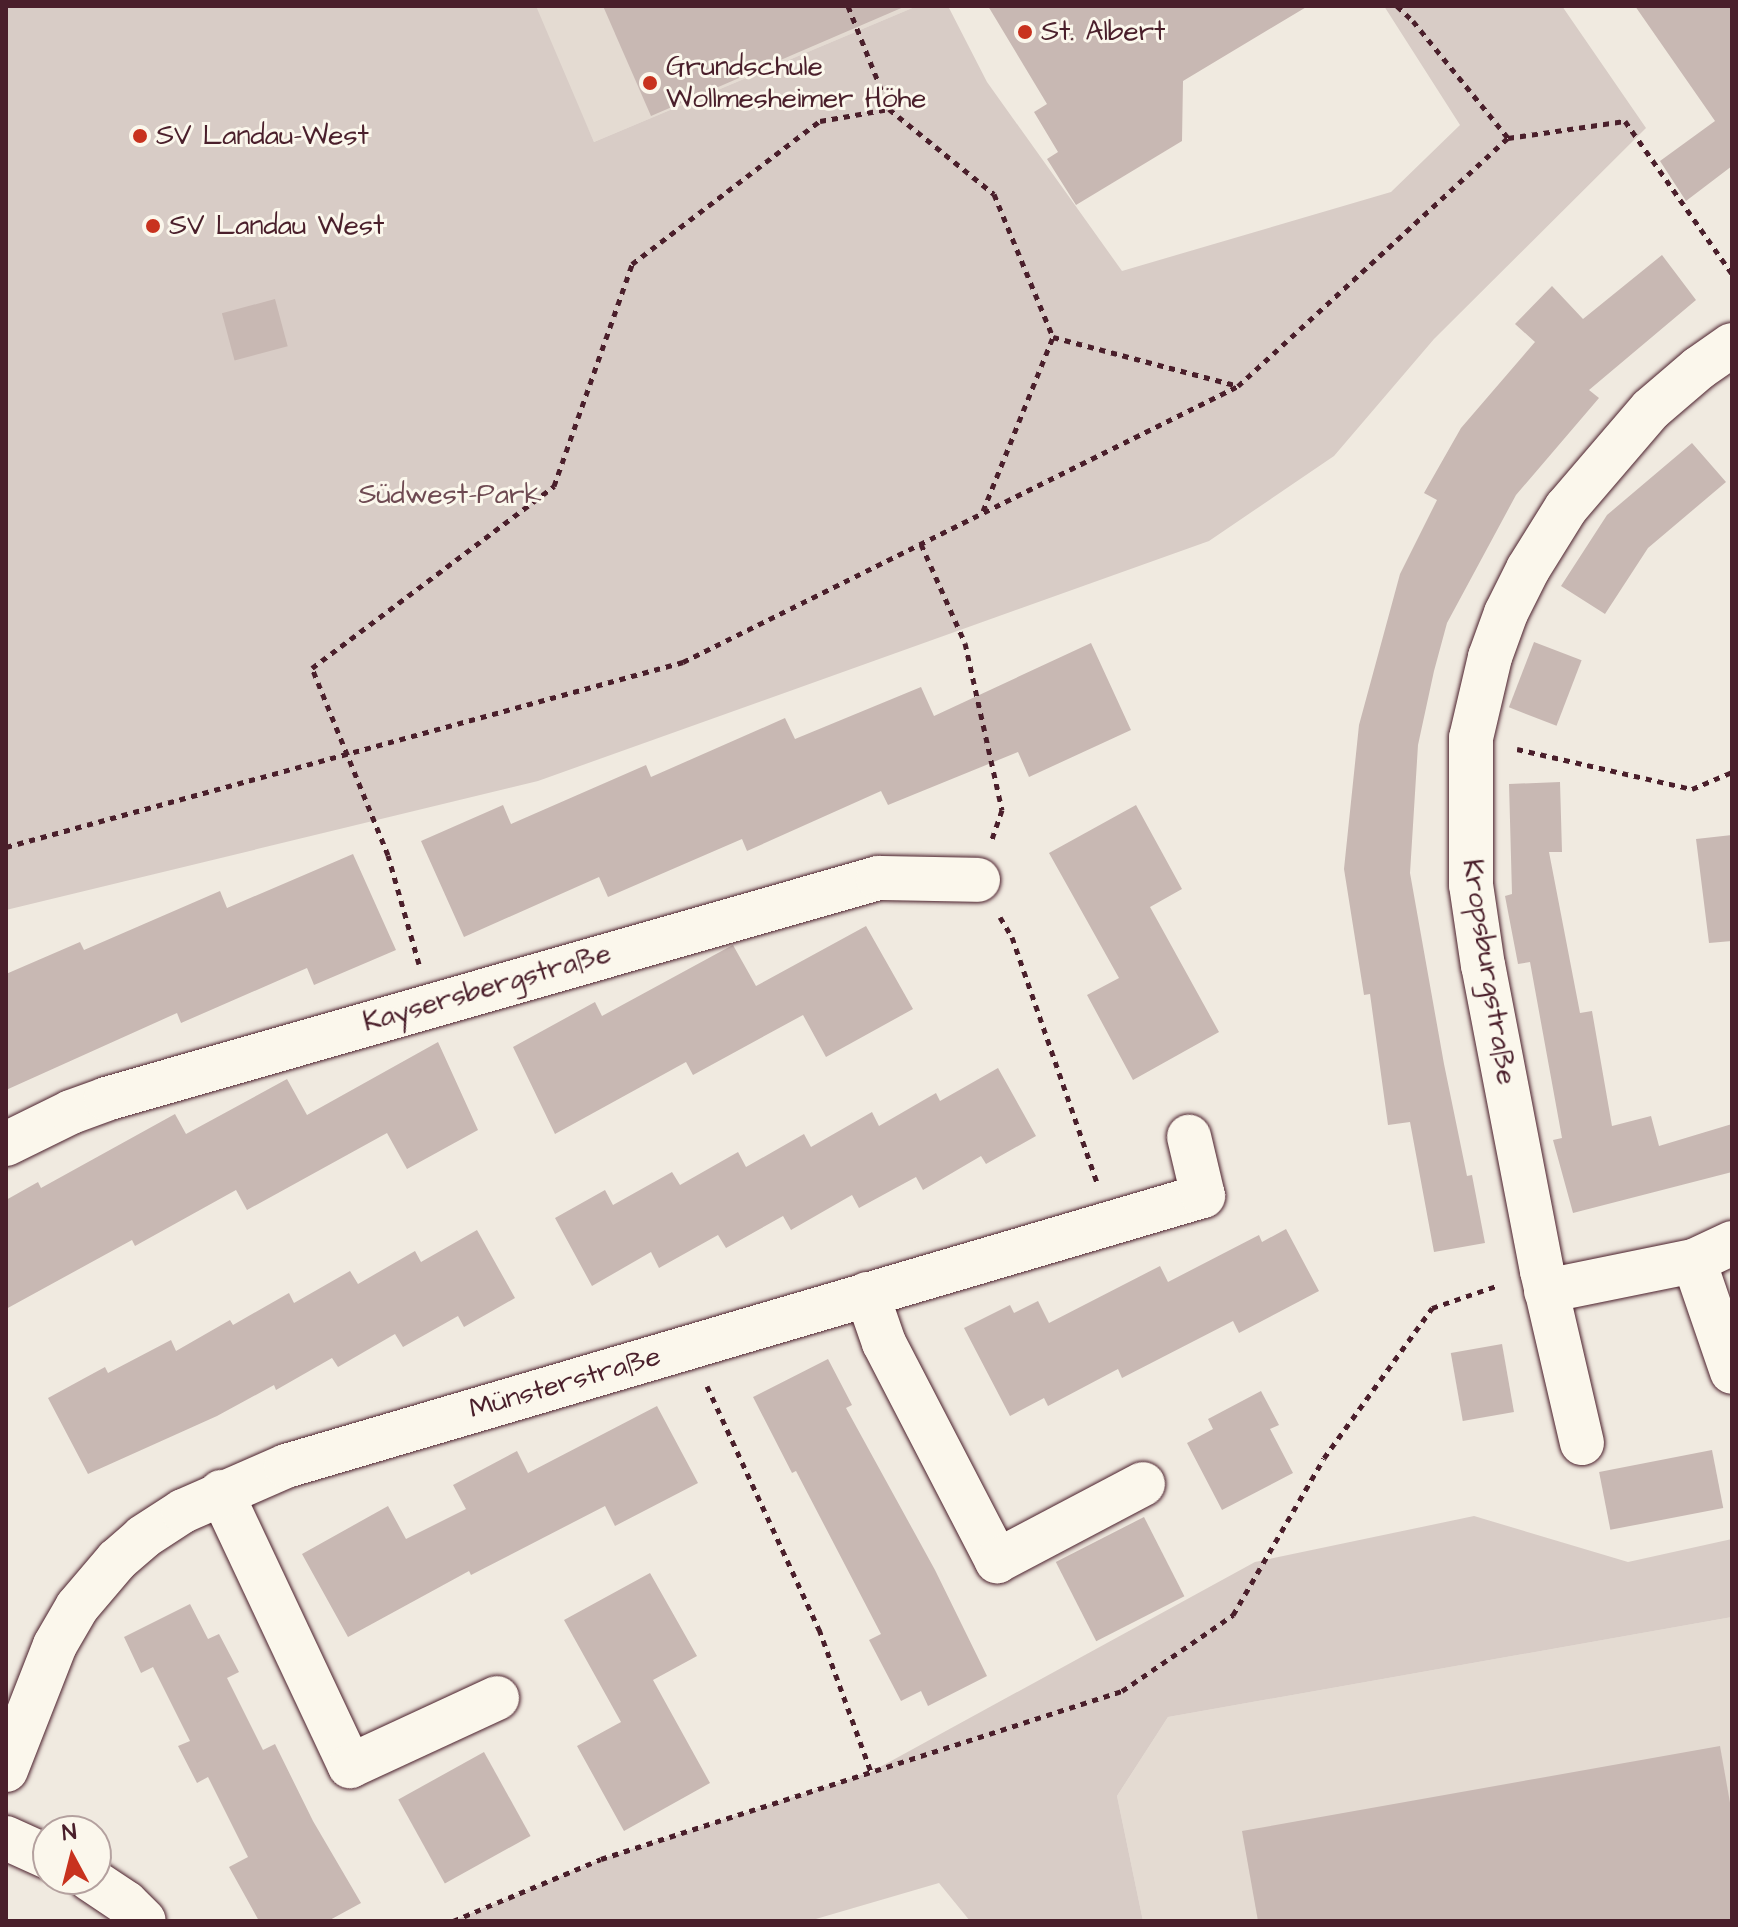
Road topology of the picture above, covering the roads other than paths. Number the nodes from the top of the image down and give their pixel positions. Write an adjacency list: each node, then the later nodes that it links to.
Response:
1 (1732, 345): 6 (street, Kropsburgstraße)
2 (978, 880): 4 (street, Kaysersbergstraße)
3 (1189, 1137): 7 (street, Münsterstraße)
4 (6, 1144)
5 (1713, 1252): 6 (street); 8 (street)
6 (1544, 1281): 9 (street, Kropsburgstraße)
7 (867, 1294): 10 (street); 11 (street, Münsterstraße)
8 (1732, 1372)
9 (1582, 1443)
10 (1143, 1484)
11 (221, 1492): 12 (street); 13 (street, Münsterstraße)
12 (497, 1698)
13 (6, 1770)
14 (6, 1838): 15 (street)
15 (32, 1850)
16 (112, 1894): 17 (street)
17 (144, 1921)

